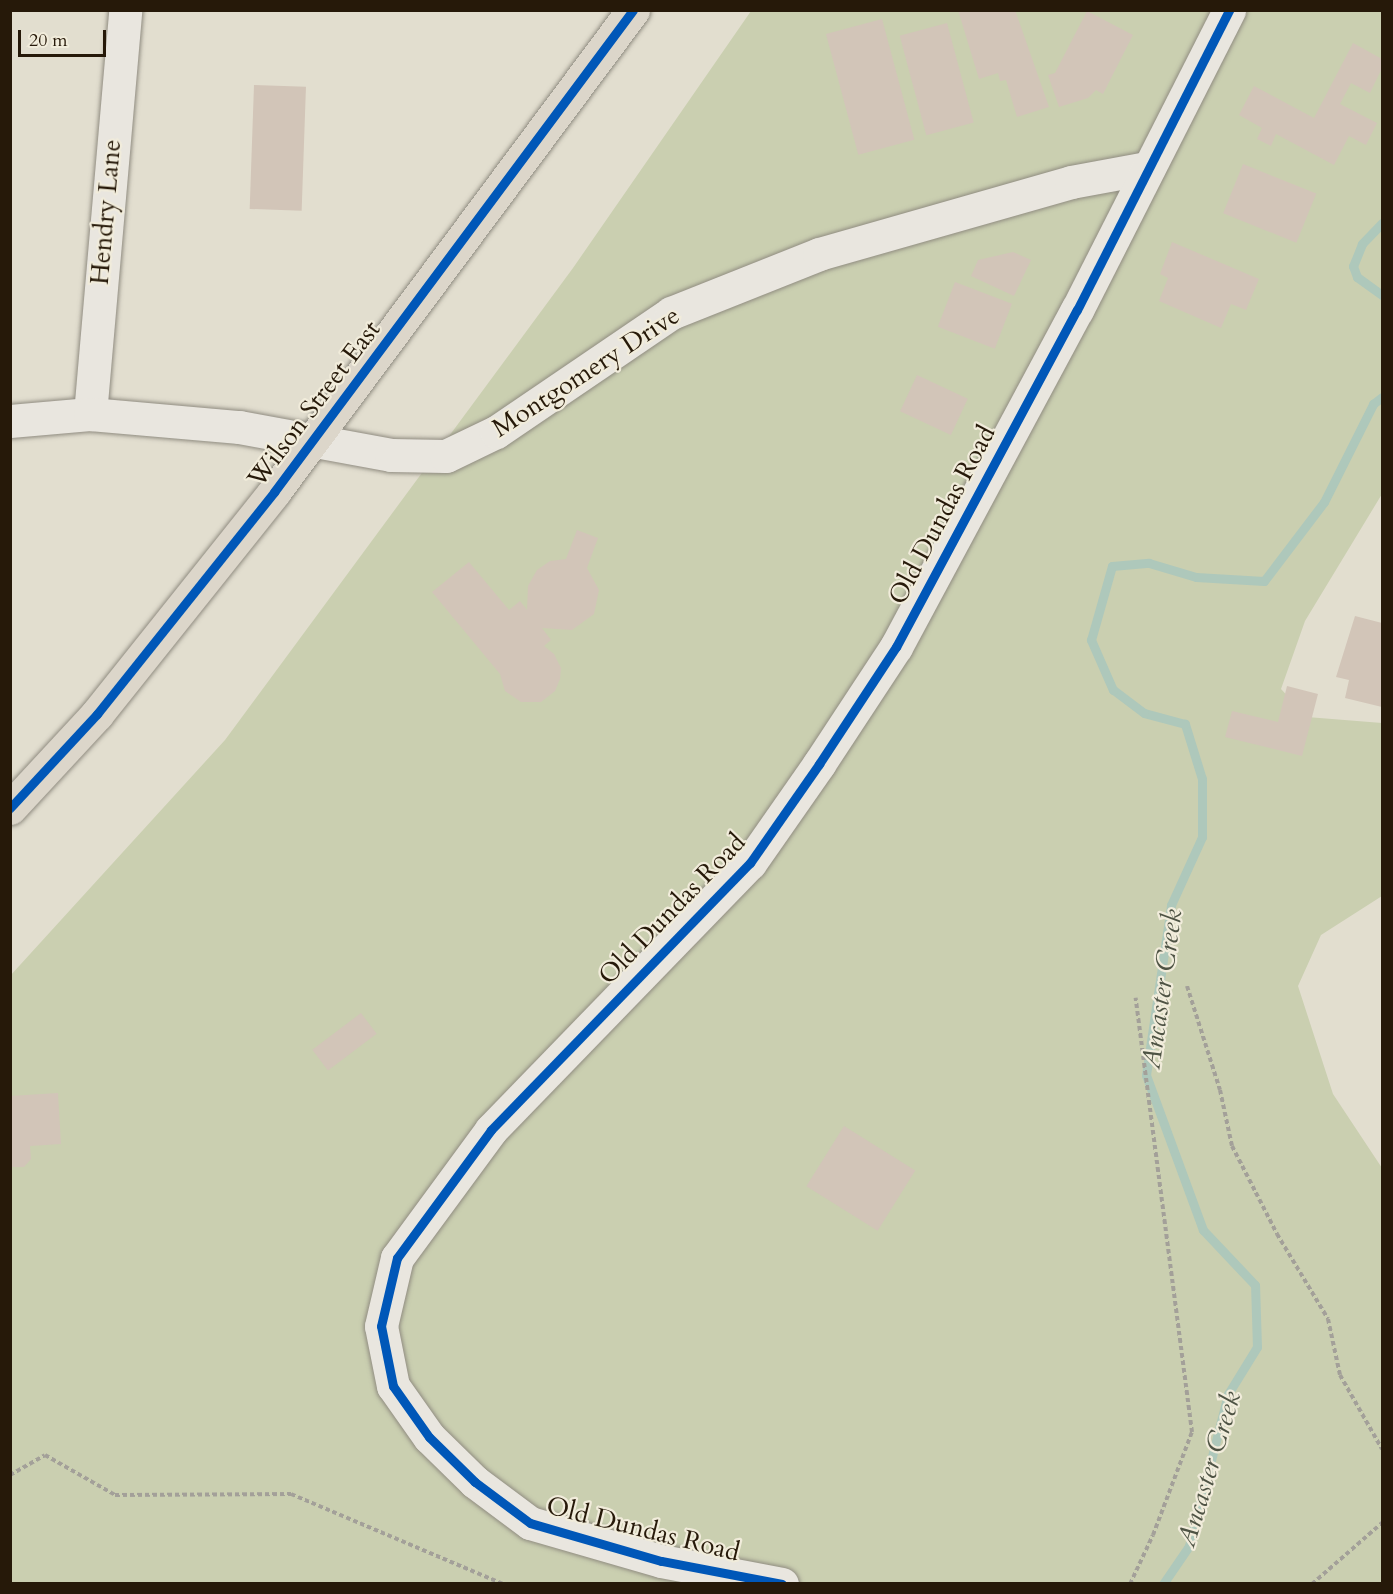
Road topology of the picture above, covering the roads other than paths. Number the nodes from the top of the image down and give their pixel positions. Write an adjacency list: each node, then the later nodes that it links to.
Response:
1 (125, 10): 5 (street, Hendry Lane)
2 (633, 10): 7 (main road, Wilson Street East)
3 (1228, 10): 4 (street, Old Dundas Road)
4 (1147, 168): 7 (street, Montgomery Drive); 9 (street, Old Dundas Road)
5 (90, 414): 6 (street, Montgomery Drive); 7 (street, Montgomery Drive)
6 (10, 421)
7 (312, 442): 8 (main road, Wilson Street East)
8 (10, 808)
9 (782, 1584)

